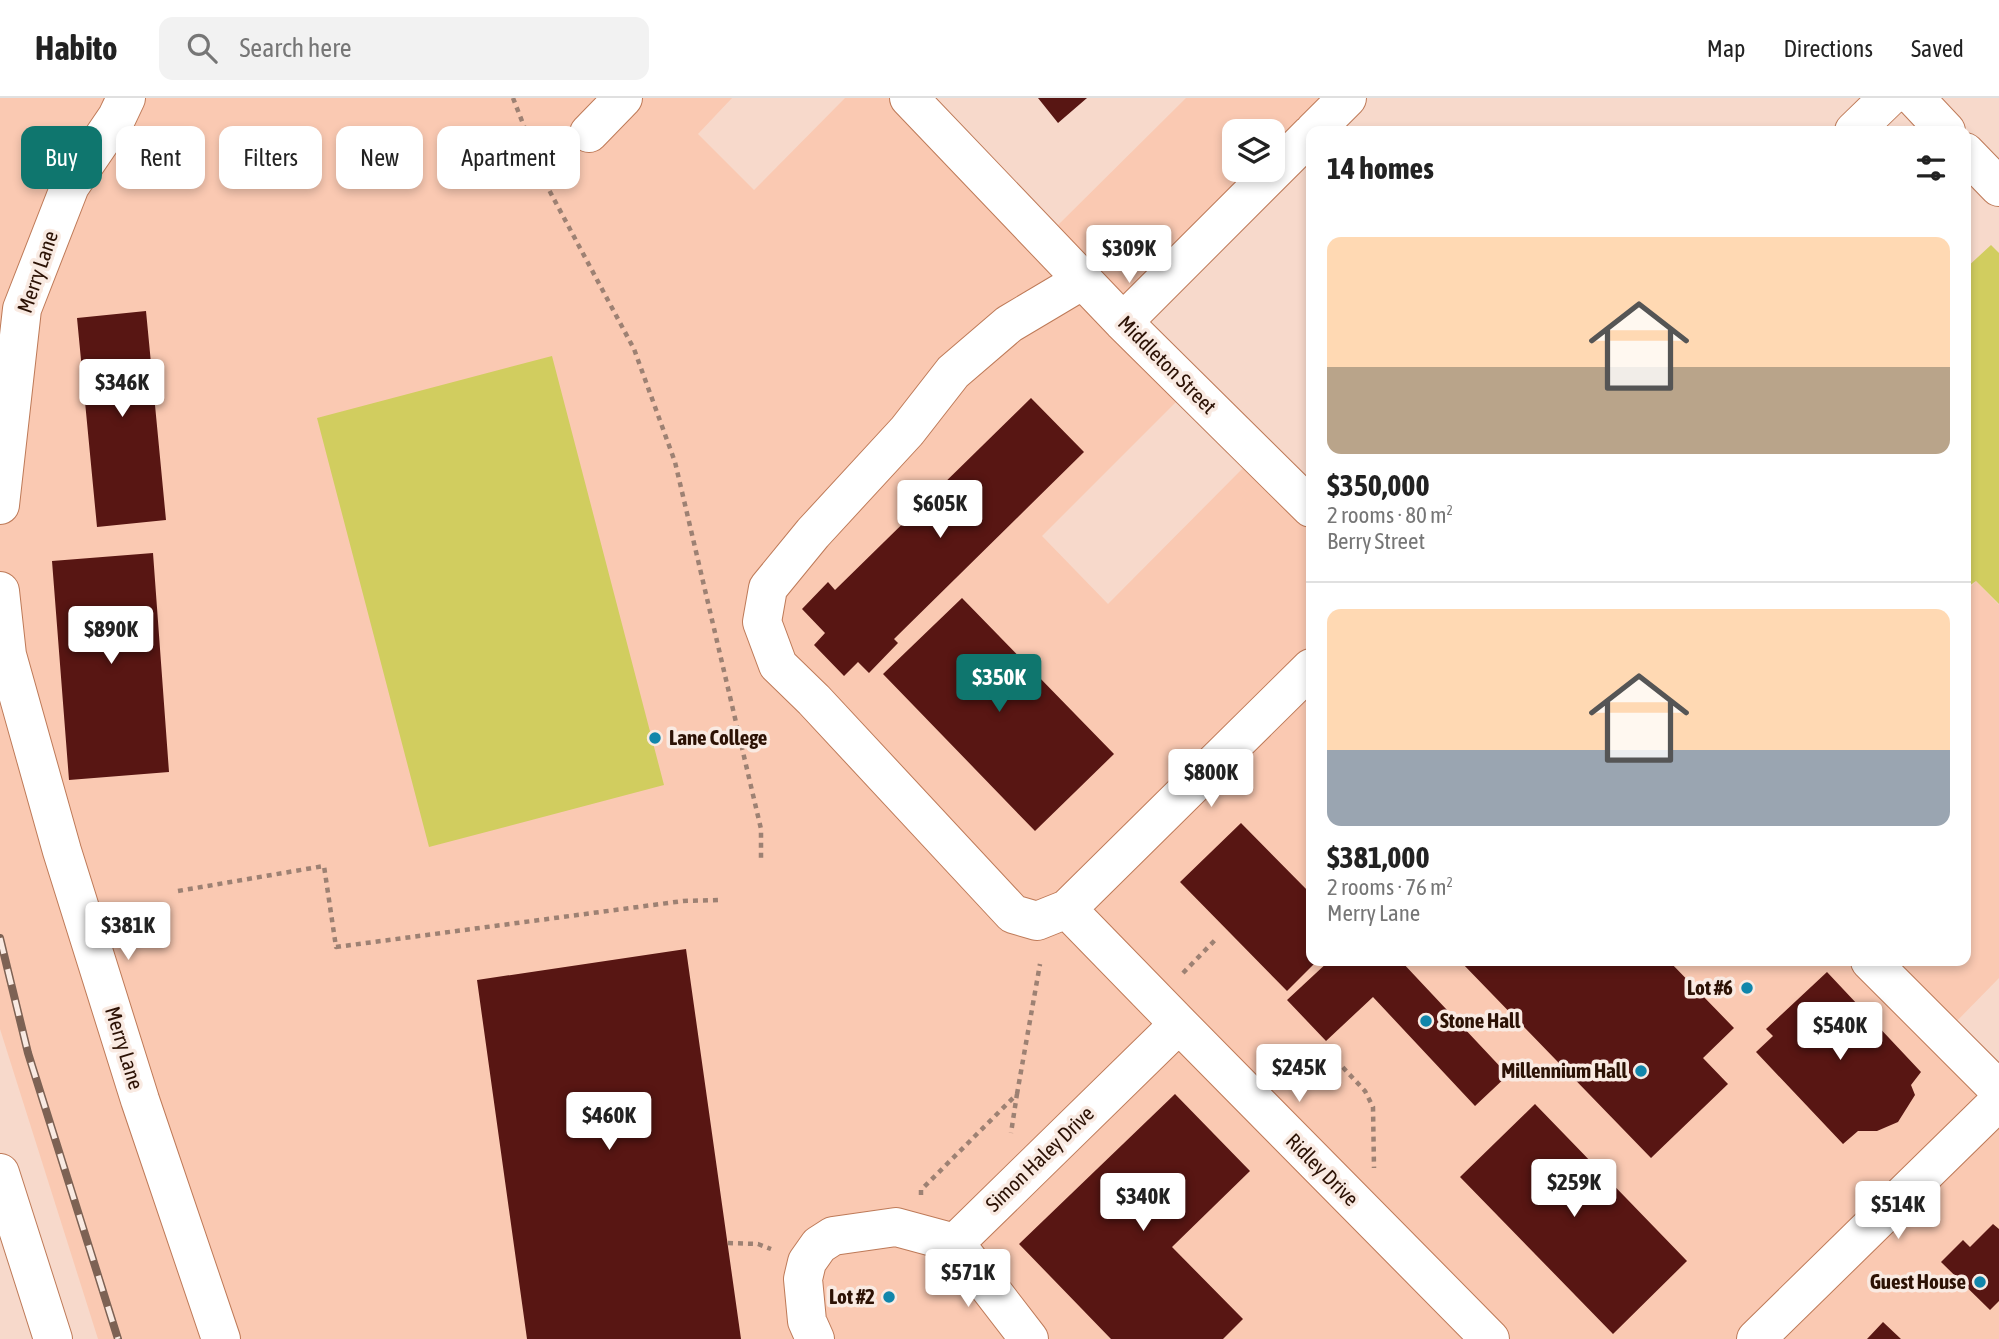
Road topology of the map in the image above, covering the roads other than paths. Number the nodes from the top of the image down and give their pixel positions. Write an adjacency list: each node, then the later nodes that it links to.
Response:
1 (125, 98): 15 (street, Merry Lane)
2 (909, 98): 12 (street, Middleton Street)
3 (1347, 98): 6 (street)
4 (1888, 98): 7 (street)
5 (1915, 98): 8 (street)
6 (1319, 126)
7 (1859, 126)
8 (1941, 126)
9 (1306, 139): 14 (street)
10 (1971, 158): 11 (street)
11 (1999, 187)
12 (1083, 280): 14 (street, Middleton Street); 20 (street)
13 (0, 298): 15 (street)
14 (1123, 322): 16 (street, Middleton Street)
15 (19, 333): 17 (street, Merry Lane)
16 (1306, 503)
17 (0, 505)
18 (0, 591): 28 (street, Merry Lane)
19 (1306, 682): 20 (street)
20 (1067, 909): 22 (street, Ridley Drive)
21 (1875, 966): 23 (street)
22 (1178, 1024): 26 (street, Simon Haley Drive); 31 (street, Ridley Drive)
23 (1999, 1090)
24 (1999, 1101): 32 (street)
25 (0, 1173): 27 (street)
26 (955, 1243): 29 (street); 30 (street)
27 (52, 1339)
28 (221, 1339)
29 (815, 1339)
30 (1029, 1339)
31 (1490, 1339)
32 (1756, 1339)

